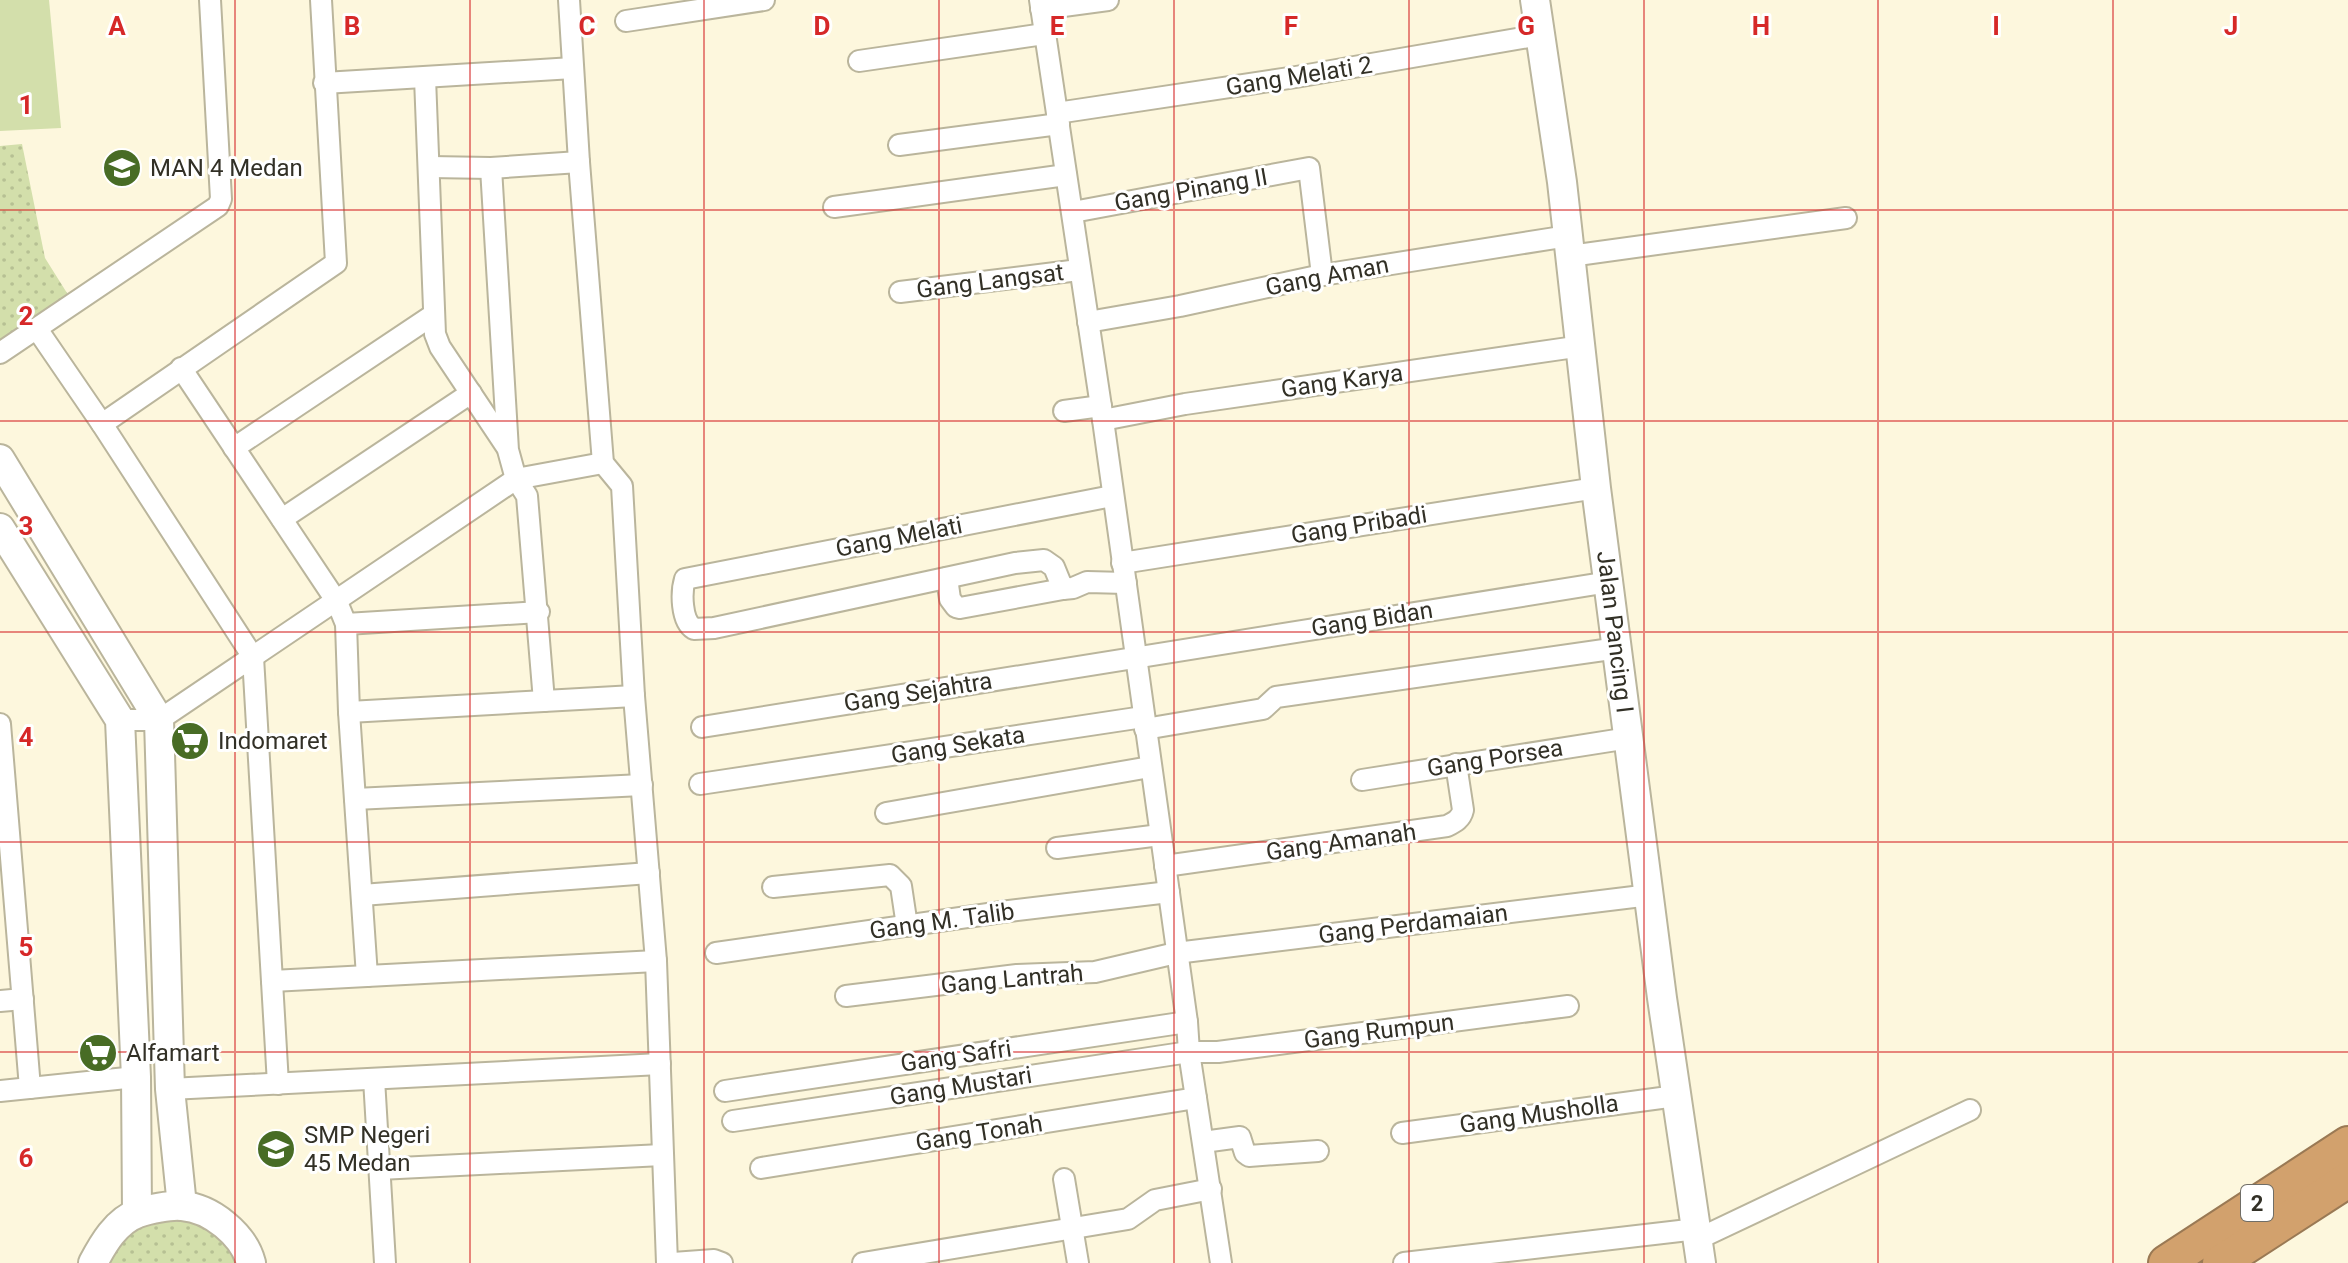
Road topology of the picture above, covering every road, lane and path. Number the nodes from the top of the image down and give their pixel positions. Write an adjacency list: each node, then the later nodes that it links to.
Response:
1 (210, 0): 30 (street)
2 (321, 0): 14 (street)
3 (569, 0): 12 (street)
4 (764, 0): 8 (street)
5 (1108, 0): 7 (street)
6 (1535, 0): 10 (street, Jalan Pancing I)
7 (1040, 4): 9 (street)
8 (626, 21)
9 (1044, 34): 11 (street); 15 (street)
10 (1540, 35): 15 (street, Gang Melati 2); 24 (street, Jalan Pancing I)
11 (859, 61)
12 (573, 68): 13 (street); 17 (street)
13 (425, 78): 14 (street); 18 (street)
14 (324, 83): 33 (street)
15 (1058, 119): 16 (street, Gang Melati 2); 20 (street)
16 (899, 145)
17 (579, 162): 19 (street); 41 (street)
18 (430, 167): 19 (street); 28 (street)
19 (491, 168): 39 (street)
20 (1066, 175): 21 (street); 22 (street)
21 (834, 207)
22 (1073, 212): 25 (street); 26 (street, Gang Pinang II)
23 (1846, 218): 24 (street, Gang Aman)
24 (1569, 246): 26 (street, Gang Aman); 31 (street, Jalan Pancing I)
25 (1079, 270): 27 (street, Gang Langsat); 29 (street)
26 (1322, 275): 29 (street, Gang Aman)
27 (900, 292)
28 (433, 315): 34 (street); 38 (street)
29 (1088, 322): 36 (street)
30 (37, 329): 32 (street); 37 (street)
31 (1582, 346): 36 (street, Gang Karya); 43 (street, Jalan Pancing I)
32 (0, 353)
33 (181, 368): 37 (street); 38 (street)
34 (471, 393): 39 (street); 45 (street)
35 (1064, 411): 36 (street, Gang Karya)
36 (1102, 413): 44 (street)
37 (102, 424): 56 (street)
38 (234, 448): 45 (street)
39 (508, 450): 42 (street)
40 (0, 459): 61 (street)
41 (603, 463): 42 (street); 57 (street)
42 (516, 479): 51 (street); 52 (street)
43 (1596, 488): 47 (street, Gang Pribadi); 49 (street, Jalan Pancing I)
44 (1112, 496): 47 (street); 48 (street, Gang Melati)
45 (282, 519): 51 (street)
46 (0, 528): 60 (street)
47 (1124, 573): 50 (street, Gang Pribadi); 55 (street)
48 (947, 578): 50 (street); 50 (street, Gang Pribadi)
49 (1609, 582): 54 (street, Jalan Pancing I); 55 (street, Gang Bidan)
50 (1063, 589)
51 (337, 602): 53 (street); 56 (street)
52 (539, 612): 53 (street); 58 (street)
53 (346, 624): 59 (street)
54 (1618, 648): 62 (street, Gang Sekata); 65 (street, Jalan Pancing I)
55 (1135, 656): 62 (street); 64 (street, Gang Sejahtra)
56 (253, 657): 61 (street); 87 (street)
57 (634, 696): 58 (street); 70 (street)
58 (544, 701): 59 (street)
59 (349, 712): 71 (street)
60 (120, 720): 61 (street); 95 (street)
61 (159, 720): 99 (street)
62 (1144, 723): 67 (street); 69 (street, Gang Sekata)
63 (0, 724): 81 (street)
64 (702, 727)
65 (1629, 738): 66 (street, Gang Porsea); 80 (street, Jalan Pancing I)
66 (1456, 764): 68 (street, Gang Porsea); 75 (street, Gang Amanah)
67 (1150, 767): 72 (street); 73 (street)
68 (1362, 780)
69 (700, 784)
70 (642, 785): 71 (street); 76 (street)
71 (355, 799): 79 (street)
72 (886, 813)
73 (1160, 835): 74 (street); 75 (street)
74 (1057, 848)
75 (1165, 866): 78 (street)
76 (649, 873): 79 (street); 85 (street)
77 (773, 887): 82 (street)
78 (1169, 892): 82 (street, Gang M. Talib); 84 (street)
79 (362, 895): 86 (street)
80 (1650, 895): 84 (street, Gang Perdamaian); 102 (street, Jalan Pancing I)
81 (8, 908): 89 (street)
82 (907, 926): 83 (street, Gang M. Talib)
83 (716, 953)
84 (1176, 953): 88 (street, Gang Lantrah); 92 (street)
85 (656, 961): 86 (street); 94 (street)
86 (367, 976): 87 (street)
87 (272, 981): 97 (street)
88 (846, 996)
89 (23, 999): 90 (street); 98 (street)
90 (0, 1001)
91 (1568, 1006): 93 (street, Gang Rumpun)
92 (1187, 1022): 93 (street); 101 (street, Gang Safri)
93 (1189, 1052): 103 (street); 105 (street, Gang Mustari)
94 (660, 1064): 96 (street); 110 (street)
95 (136, 1077): 98 (street); 117 (street)
96 (374, 1079): 97 (street); 112 (street)
97 (278, 1084): 99 (street)
98 (30, 1088): 100 (street)
99 (170, 1089): 116 (street)
100 (0, 1091)
101 (725, 1091)
102 (1676, 1096): 106 (street, Gang Musholla); 119 (street, Jalan Pancing I)
103 (1196, 1098): 107 (street); 111 (street, Gang Tonah)
104 (1970, 1110): 119 (street)
105 (733, 1121)
106 (1402, 1133)
107 (1203, 1142): 109 (street); 115 (street)
108 (2348, 1144): 129 (highway, 2)
109 (1318, 1151)
110 (662, 1155): 112 (street); 123 (street)
111 (761, 1168)
112 (379, 1169): 122 (street)
113 (1064, 1179): 118 (street)
114 (2348, 1180): 130 (highway, 2)
115 (1211, 1189): 118 (street); 127 (street)
116 (182, 1206): 117 (street); 121 (street)
117 (137, 1213): 120 (street)
118 (1072, 1229): 125 (street); 126 (street)
119 (1699, 1244): 128 (street)
120 (93, 1263)
121 (251, 1263)
122 (385, 1263)
123 (670, 1263): 124 (street)
124 (722, 1263)
125 (863, 1263)
126 (1078, 1263)
127 (1218, 1263)
128 (1404, 1263)
129 (2166, 1263)
130 (2220, 1263)

